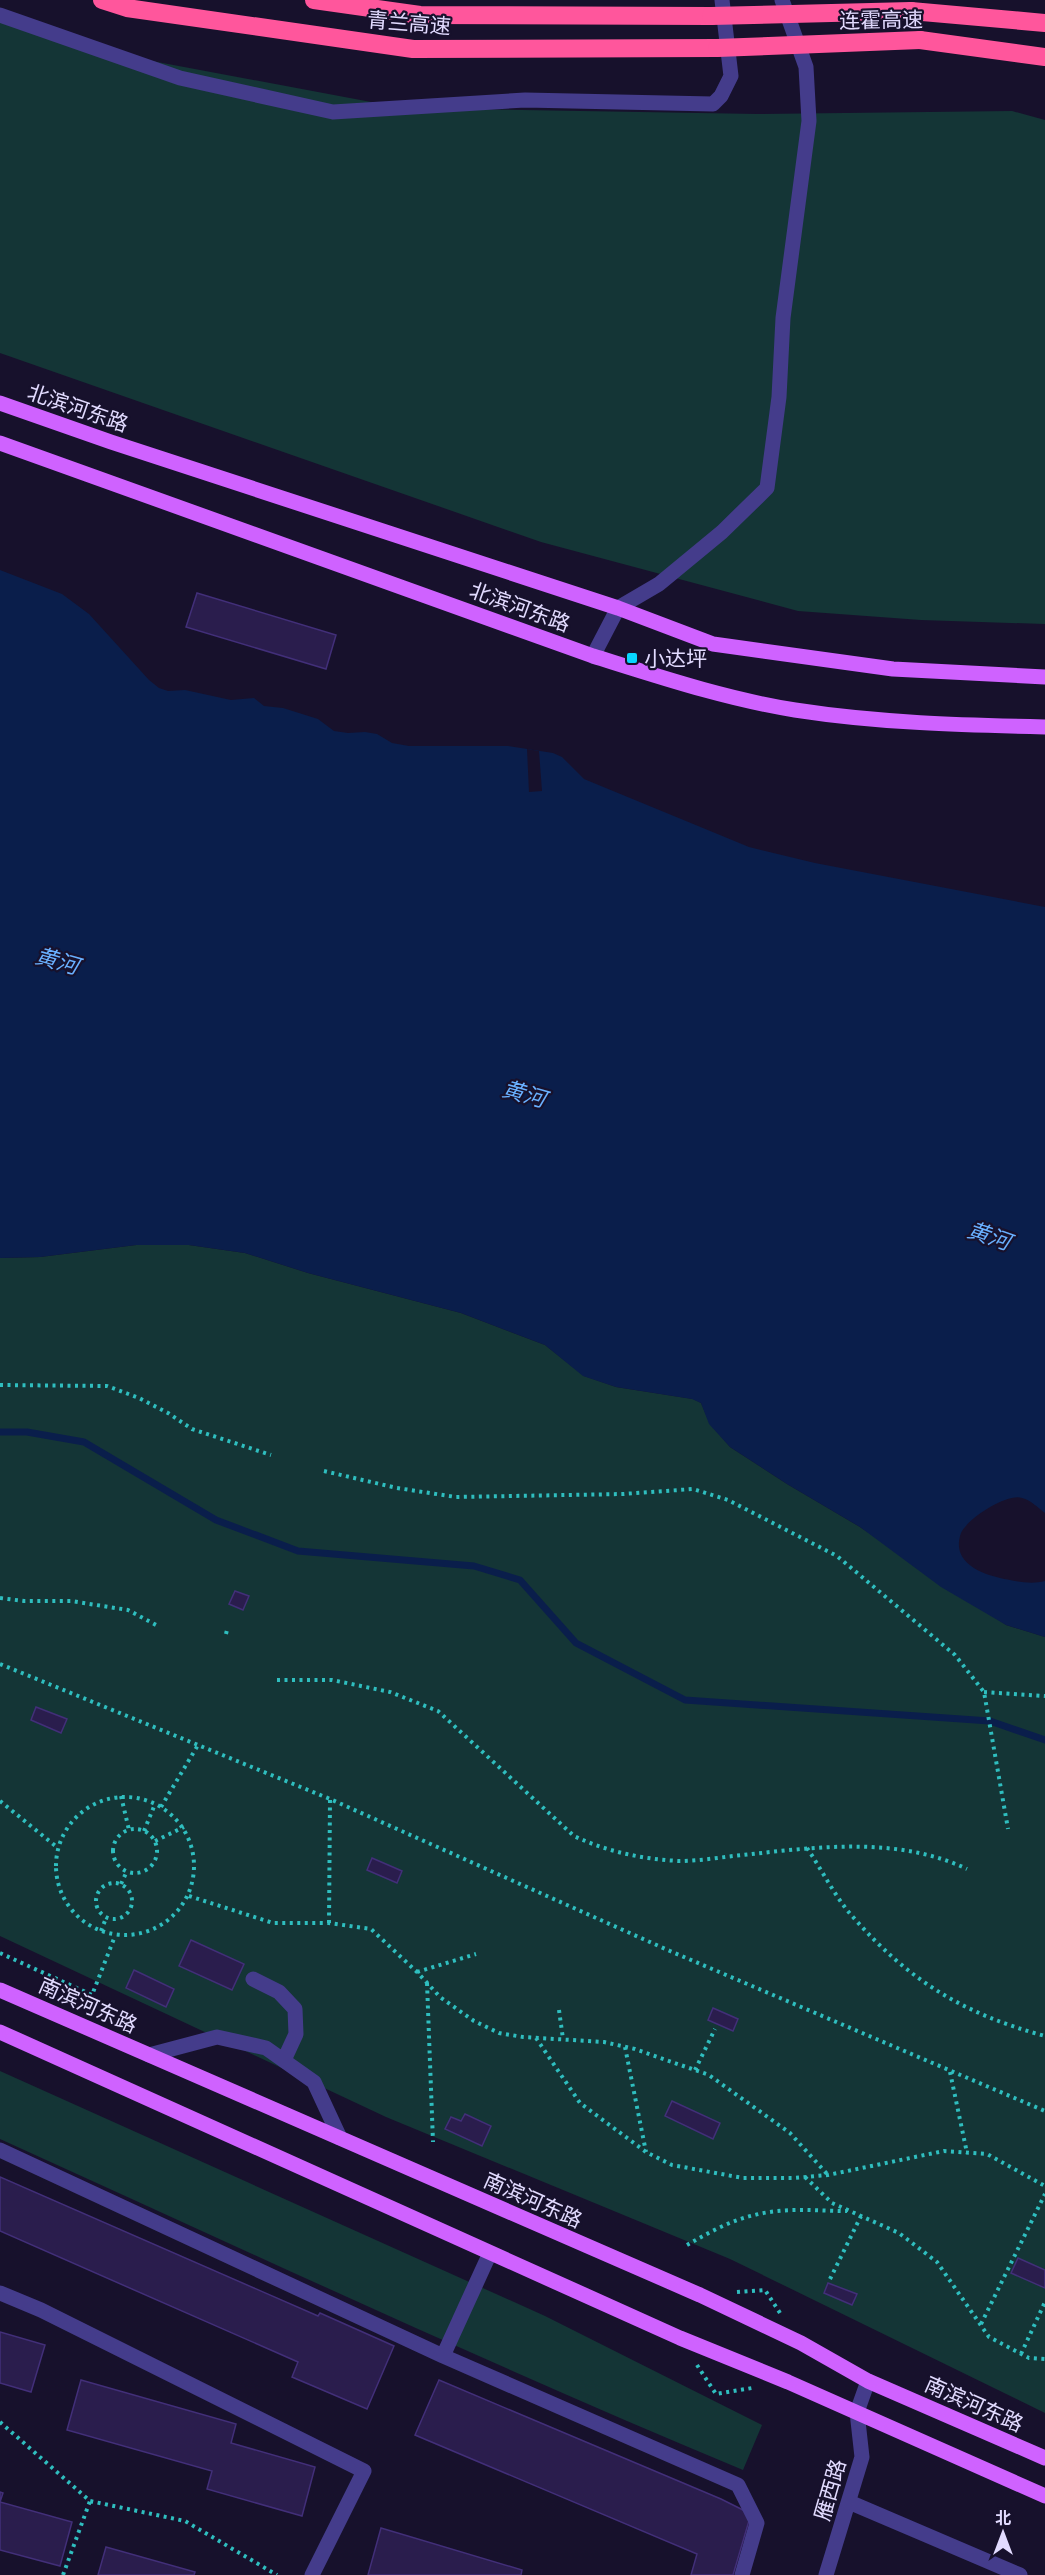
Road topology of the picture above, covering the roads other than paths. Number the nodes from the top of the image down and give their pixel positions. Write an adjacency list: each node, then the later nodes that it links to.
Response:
1 (102, 0): 8 (highway, 青兰高速)
2 (314, 0): 6 (highway, 青兰高速)
3 (722, 0): 5 (street)
4 (782, 0): 12 (street)
5 (0, 15)
6 (711, 16): 7 (highway, 连霍高速, bridge)
7 (1045, 23)
8 (717, 48): 9 (highway, 连霍高速, bridge)
9 (1045, 57)
10 (0, 403): 12 (main road, 北滨河东路)
11 (0, 443): 13 (main road, 北滨河东路)
12 (618, 608): 13 (street); 14 (main road, 北滨河东路)
13 (593, 656): 15 (main road, 北滨河东路)
14 (1045, 677)
15 (1045, 727)
16 (253, 1979): 20 (street)
17 (0, 1990): 19 (main road, 南滨河东路)
18 (0, 2032): 23 (main road)
19 (149, 2055): 20 (street); 21 (main road, 南滨河东路)
20 (284, 2060): 21 (street)
21 (340, 2138): 26 (main road, 南滨河东路)
22 (0, 2150): 25 (street)
23 (490, 2253): 25 (street); 27 (main road)
24 (0, 2293): 31 (street)
25 (443, 2356): 32 (street)
26 (868, 2380): 27 (street, 雁西路); 28 (main road, 南滨河东路)
27 (857, 2412): 29 (main road); 30 (street, 雁西路)
28 (1045, 2458)
29 (1045, 2496)
30 (849, 2502): 33 (street, 雁西路); 34 (street)
31 (312, 2575)
32 (742, 2575)
33 (826, 2575)
34 (1020, 2575)

